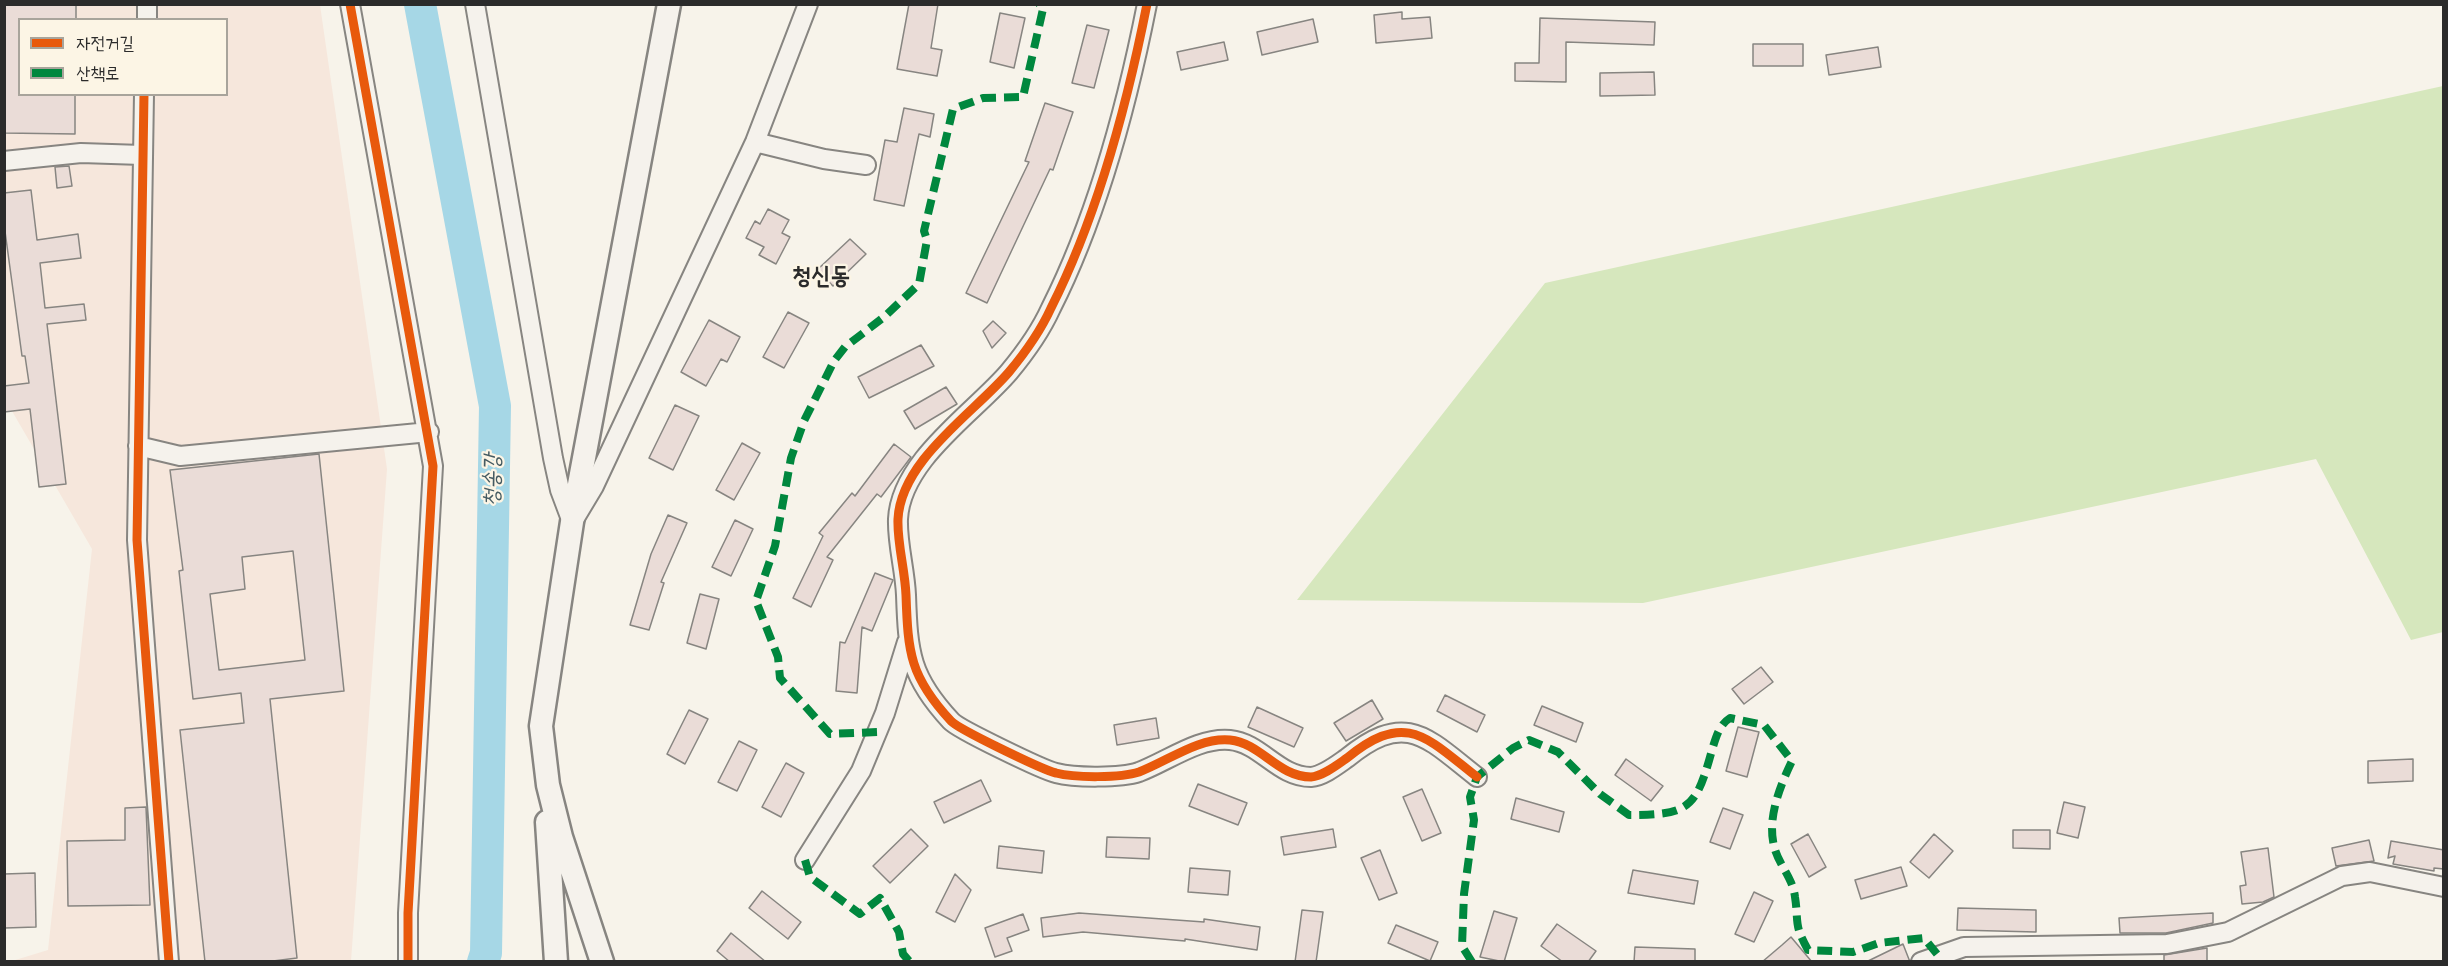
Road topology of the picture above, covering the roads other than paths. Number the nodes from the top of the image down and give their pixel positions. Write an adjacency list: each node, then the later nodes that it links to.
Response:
1 (350, 4): 11 (street)
2 (475, 4): 13 (street)
3 (669, 4): 13 (main road)
4 (808, 4): 7 (street)
5 (1147, 4): 14 (street)
6 (144, 96): 8 (street)
7 (755, 142): 10 (street); 13 (street)
8 (142, 155): 9 (street); 12 (street)
9 (4, 161)
10 (866, 165)
11 (429, 432): 12 (street); 20 (street)
12 (138, 447): 19 (street)
13 (572, 522): 16 (main road)
14 (908, 641): 15 (street); 17 (street)
15 (1477, 777)
16 (548, 785): 21 (main road); 22 (main road)
17 (805, 860)
18 (2444, 887): 23 (street)
19 (169, 962)
20 (408, 962)
21 (556, 962)
22 (602, 962)
23 (1921, 962)

